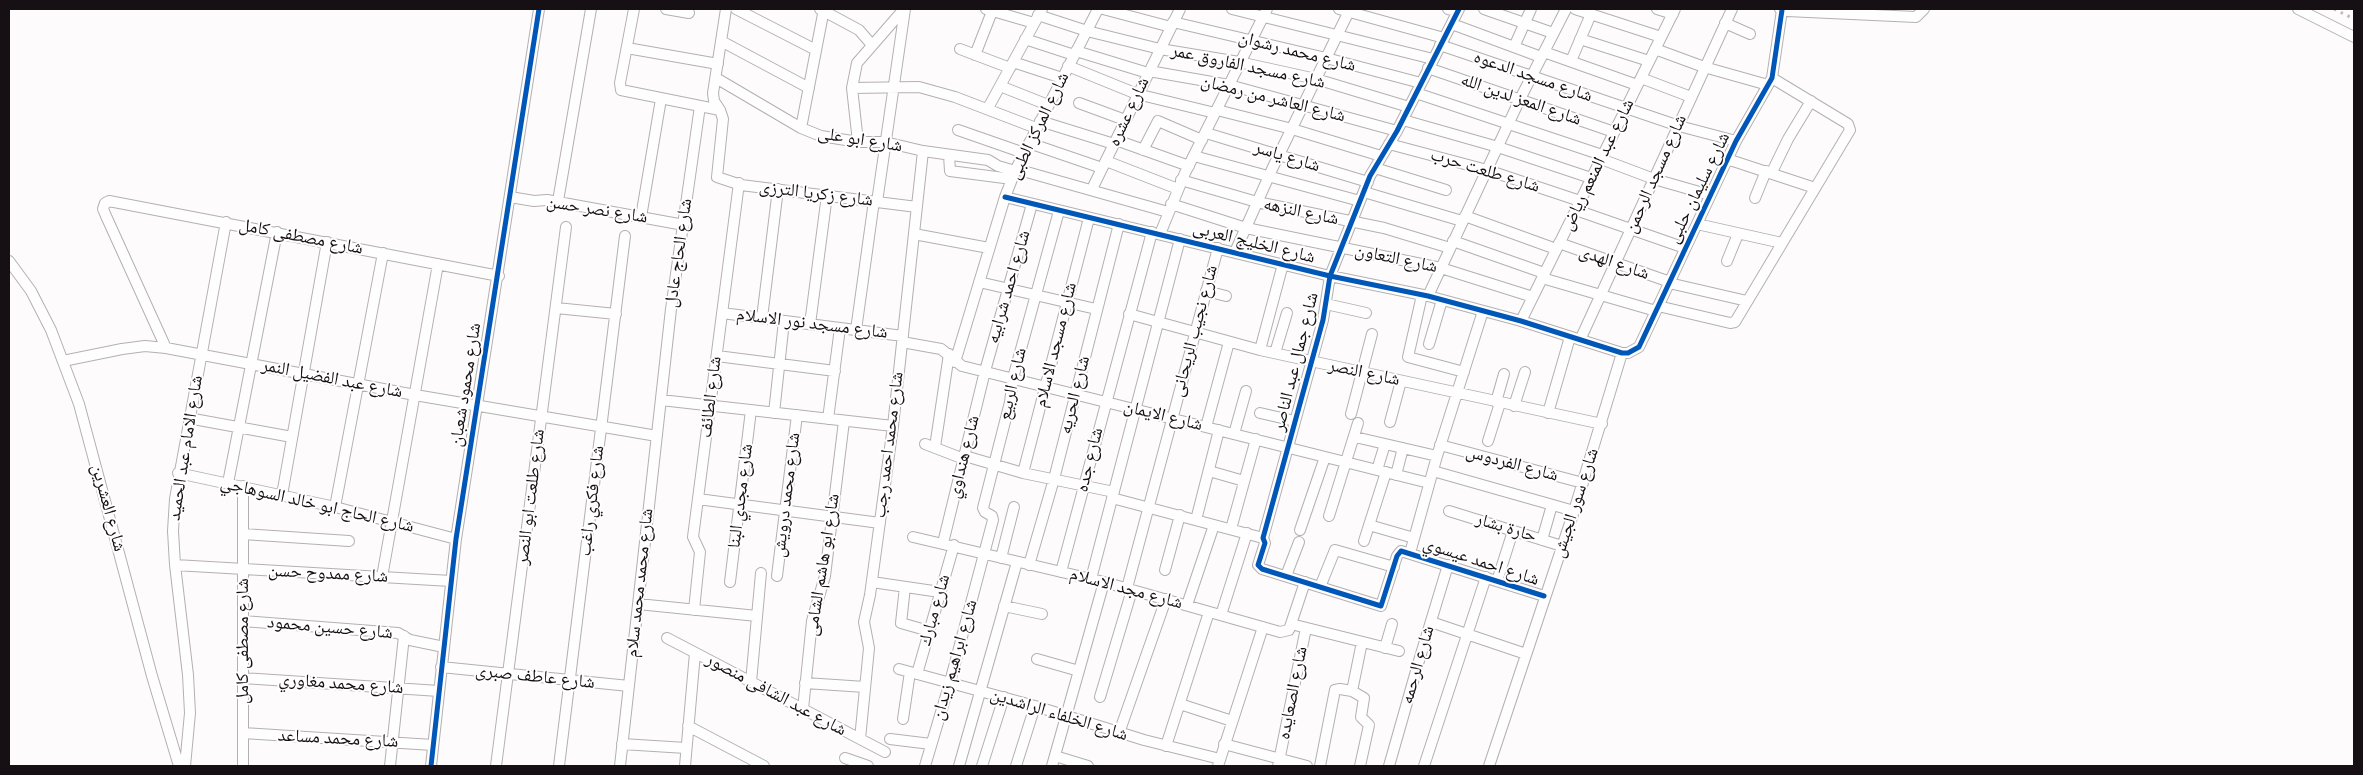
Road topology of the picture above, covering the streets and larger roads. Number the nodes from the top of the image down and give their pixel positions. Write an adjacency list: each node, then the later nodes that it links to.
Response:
1 (540, 9): 138 (street, شارع محمود شعبان)
2 (591, 9): 141 (street)
3 (634, 9): 50 (street)
4 (666, 9): 30 (street)
5 (726, 9): 46 (street)
6 (736, 9): 54 (street)
7 (905, 9): 48 (street); 76 (street)
8 (1098, 9): 37 (street, شارع المركز الطبى)
9 (1103, 9): 35 (street, شارع محمد رشوان)
10 (1180, 9): 35 (street, شارع عشره)
11 (1232, 9): 27 (street, شارع المعز لدين الله)
12 (1484, 9): 33 (street)
13 (1531, 9): 33 (street)
14 (1566, 9): 38 (street)
15 (1575, 9): 31 (street)
16 (1657, 9): 25 (street)
17 (1732, 9): 34 (street, شارع مسجد الرحمن)
18 (1781, 9): 24 (street); 73 (street, شارع سليمان حلبى)
19 (2298, 9): 42 (street)
20 (822, 10): 48 (street); 54 (street)
21 (990, 10): 32 (street, شارع مسجد الفاروق عمر); 57 (street)
22 (1346, 10): 39 (street, شارع نجيب الريحانى); 47 (street, شارع مسجد الدعوه)
23 (1455, 10): 36 (street, شارع جمال عبد الناصر)
24 (1802, 10): 26 (street)
25 (1674, 11): 41 (street, شارع عبد المنعم رياض)
26 (1824, 11): 28 (street)
27 (1265, 12): 39 (street, شارع المعز لدين الله); 45 (street, شارع جده)
28 (1856, 12): 29 (street)
29 (1922, 12)
30 (689, 13)
31 (1591, 14): 41 (street); 44 (street)
32 (1038, 16): 37 (street, شارع مسجد الفاروق عمر); 43 (street)
33 (1524, 23): 38 (street); 49 (street)
34 (1725, 23): 40 (street); 66 (street, شارع مسجد الرحمن)
35 (1172, 24): 45 (street, شارع محمد رشوان); 52 (street, شارع عشره)
36 (1452, 24): 47 (street, شارع جمال عبد الناصر); 49 (street)
37 (1087, 31): 52 (street, شارع مسجد الفاروق عمر); 55 (street, شارع المركز الطبى)
38 (1553, 33): 56 (street)
39 (1338, 34): 58 (street, شارع نجيب الريحانى); 63 (street, شارع المعز لدين الله)
40 (1750, 34)
41 (1660, 37): 53 (street, شارع عبد المنعم رياض)
42 (2354, 37)
43 (1026, 39): 55 (street, شارع العاشر من رمضان); 64 (street)
44 (1580, 39): 59 (street); 60 (street)
45 (1251, 40): 58 (street, شارع محمد رشوان); 61 (street, شارع جده)
46 (721, 41): 62 (street); 77 (street)
47 (1442, 41): 63 (street, شارع جمال عبد الناصر); 68 (street, شارع مسجد الدعوه)
48 (872, 45): 78 (street)
49 (1514, 47): 56 (street)
50 (627, 48): 62 (street); 82 (street)
51 (960, 49): 57 (street)
52 (1160, 49): 61 (street, شارع مسجد الفاروق عمر); 67 (street, شارع عشره)
53 (1655, 49): 60 (street, شارع عبد المنعم رياض); 66 (street)
54 (816, 50): 77 (street)
55 (1075, 53): 65 (street, شارع المركز الطبى); 67 (street, شارع العاشر من رمضان)
56 (1543, 54): 59 (street); 68 (street)
57 (975, 55): 64 (street)
58 (1326, 58): 71 (street, شارع نجيب الريحانى); 79 (street, شارع محمد رشوان)
59 (1571, 61): 72 (street)
60 (1649, 61): 72 (street, شارع عبد المنعم رياض)
61 (1239, 62): 71 (street, شارع مسجد الفاروق عمر); 74 (street, شارع جده)
62 (718, 64): 69 (street)
63 (1431, 64): 79 (street, شارع جمال عبد الناصر); 83 (street, شارع المعز لدين الله)
64 (1012, 65): 70 (street); 75 (street)
65 (1068, 66): 70 (street, شارع المركز الطبى); 80 (street)
66 (1704, 67): 73 (street); 81 (street, شارع مسجد الرحمن)
67 (1148, 72): 74 (street, شارع العاشر من رمضان); 80 (street, شارع عشره)
68 (1532, 76): 83 (street); 91 (street, شارع مسجد الدعوه)
69 (716, 78): 92 (street); 99 (street, شارع ابو على)
70 (1062, 78): 87 (street, شارع المركز الطبى)
71 (1316, 79): 86 (street, شارع نجيب الريحانى); 89 (street, شارع مسجد الفاروق عمر)
72 (1639, 81): 81 (street); 91 (street, شارع عبد المنعم رياض)
73 (1770, 82): 84 (street); 105 (street, شارع سليمان حلبى)
74 (1228, 85): 86 (street, شارع العاشر من رمضان); 93 (street, شارع جده)
75 (1000, 86): 87 (street); 90 (street)
76 (893, 87): 78 (street); 90 (street); 107 (street)
77 (809, 88): 99 (street)
78 (852, 88): 106 (street)
79 (1418, 88): 89 (street, شارع جمال عبد الناصر); 97 (street, شارع محمد رشوان)
80 (1137, 94): 93 (street); 94 (street, شارع عشره)
81 (1691, 97): 98 (street, شارع مسجد الرحمن)
82 (661, 99): 88 (street); 149 (street)
83 (1520, 99): 97 (street); 103 (street, شارع المعز لدين الله)
84 (1811, 101): 124 (street); 131 (street)
85 (1078, 103): 94 (street)
86 (1303, 104): 100 (street, شارع نجيب الريحانى); 102 (street, شارع العاشر من رمضان)
87 (1048, 105): 96 (street, شارع المركز الطبى)
88 (700, 106): 92 (street); 156 (street, شارع الحاج عادل)
89 (1409, 107): 95 (street, شارع جمال عبد الناصر)
90 (988, 108): 96 (street)
91 (1625, 109): 98 (street, شارع مسجد الدعوه); 103 (street, شارع عبد المنعم رياض)
92 (720, 110): 129 (street, شارع زكريا الترزى)
93 (1216, 112): 100 (street); 104 (street, شارع جده)
94 (1125, 120): 108 (street, شارع عشره)
95 (1403, 120): 102 (street, شارع جمال عبد الناصر); 110 (street)
96 (1038, 124): 108 (street); 111 (street, شارع المركز الطبى)
97 (1509, 124): 110 (street); 118 (street, شارع محمد رشوان)
98 (1678, 126): 105 (street, شارع مسجد الدعوه); 128 (street, شارع مسجد الرحمن)
99 (801, 128): 106 (street, شارع ابو على)
100 (1292, 129): 114 (street, شارع نجيب الريحانى); 117 (street)
101 (958, 130): 111 (street)
102 (1397, 131): 109 (street, شارع جمال عبد الناصر)
103 (1614, 132): 118 (street, شارع عبد المنعم رياض)
104 (1204, 136): 112 (street, شارع ياسر); 114 (street, شارع ياسر); 116 (street, شارع جده)
105 (1736, 141): 119 (street, شارع سليمان حلبى)
106 (858, 142): 107 (street, شارع ابو على)
107 (885, 142): 113 (street, شارع ابو على); 142 (street)
108 (1115, 142): 112 (street); 120 (street, شارع عشره)
109 (1390, 144): 117 (street, شارع جمال عبد الناصر); 123 (street, شارع طلعت حرب)
110 (1498, 147): 123 (street); 127 (street)
111 (1026, 148): 120 (street, شارع النزهه); 125 (street, شارع المركز الطبى)
112 (1143, 150): 121 (street)
113 (923, 151): 115 (street, شارع ابو على); 146 (street, شارع محمد احمد رجب)
114 (1280, 154): 126 (street, شارع نجيب الريحانى); 135 (street, شارع ياسر)
115 (950, 155): 125 (street, شارع ابو على); 125 (street)
116 (1194, 156): 121 (street, شارع جده); 126 (street, شارع الهدى)
117 (1381, 156): 122 (street, شارع جمال عبد الناصر)
118 (1602, 157): 127 (street, شارع عبد المنعم رياض); 128 (street, شارع محمد رشوان)
119 (1727, 159): 124 (street); 137 (street, شارع سليمان حلبى)
120 (1104, 165): 130 (street, شارع النزهه); 133 (street, شارع عشره)
121 (1188, 166): 130 (street, شارع جده)
122 (1374, 168): 134 (street); 135 (street, شارع جمال عبد الناصر)
123 (1487, 170): 145 (street, شارع طلعت حرب); 151 (street)
124 (1769, 172): 131 (street); 140 (street)
125 (1014, 173): 133 (street, شارع التعاون); 139 (street, شارع المركز الطبى)
126 (1269, 177): 135 (street, شارع الهدى); 143 (street, شارع نجيب الريحانى)
127 (1591, 178): 145 (street, شارع عبد المنعم رياض)
128 (1654, 179): 137 (street, شارع محمد رشوان); 159 (street, شارع مسجد الرحمن)
129 (739, 183): 132 (street, شارع زكريا الترزى); 202 (street, شارع الطائف)
130 (1179, 185): 143 (street, شارع النزهه); 147 (street, شارع جده)
131 (1815, 188): 167 (street)
132 (778, 189): 136 (street, شارع زكريا الترزى); 207 (street)
133 (1092, 189): 147 (street, شارع التعاون)
134 (1446, 190)
135 (1364, 192): 151 (street, شارع الهدى); 153 (street, شارع جمال عبد الناصر)
136 (827, 195): 142 (street, شارع زكريا الترزى); 211 (street)
137 (1710, 195): 155 (street, شارع سليمان حلبى)
138 (510, 197): 141 (street, شارع نصر حسن); 183 (street, شارع محمود شعبان)
139 (1005, 197): 144 (street, شارع الخليج العربى); 170 (street, شارع المركز الطبى)
140 (1755, 198)
141 (558, 201): 149 (street, شارع نصر حسن)
142 (876, 201): 146 (street, شارع زكريا الترزى); 213 (street)
143 (1257, 202): 153 (street, شارع النزهه); 158 (street, شارع نجيب الريحانى)
144 (1032, 204): 148 (street, شارع الخليج العربى); 187 (street, شارع احمد شرابيه)
145 (1578, 205): 159 (street, شارع طلعت حرب); 169 (street, شارع عبد المنعم رياض)
146 (917, 206): 162 (street, شارع محمد احمد رجب)
147 (1170, 208): 158 (street, شارع التعاون); 161 (street, شارع جده)
148 (1060, 211): 150 (street, شارع الخليج العربى); 189 (street, شارع الربيع)
149 (641, 217): 156 (street, شارع نصر حسن)
150 (1089, 218): 154 (street, شارع الخليج العربى); 196 (street, شارع مسجد الاسلام)
151 (1463, 218): 168 (street); 169 (street, شارع الهدى)
152 (226, 222): 160 (street, شارع مصطفى كامل); 220 (street, شارع مصطفى كامل); 224 (street, شارع الامام عبد الحميد)
153 (1351, 222): 168 (street, شارع النزهه); 172 (street, شارع جمال عبد الناصر)
154 (1119, 224): 161 (street, شارع الخليج العربى); 199 (street, شارع الحريه)
155 (1697, 224): 163 (street); 173 (street, شارع سليمان حلبى)
156 (684, 225): 246 (street, شارع الحاج عادل)
157 (566, 227): 198 (street, شارع طلعت ابو النصر)
158 (1246, 228): 172 (street, شارع التعاون); 174 (street, شارع نجيب الريحانى)
159 (1631, 230): 173 (street, شارع طلعت حرب); 180 (street, شارع مسجد الرحمن)
160 (277, 232): 166 (street, شارع مصطفى كامل); 229 (street)
161 (1156, 233): 165 (street, شارع الخليج العربى); 206 (street, شارع جده)
162 (914, 234): 170 (street); 217 (street, شارع محمد احمد رجب)
163 (1738, 234): 167 (street); 177 (street)
164 (625, 236): 205 (street, شارع فكري راغب)
165 (1180, 239): 171 (street, شارع الخليج العربى); 210 (street)
166 (327, 242): 175 (street, شارع مصطفى كامل); 233 (street)
167 (1782, 243): 195 (street)
168 (1452, 245): 181 (street); 182 (street, شارع النزهه)
169 (1558, 246): 180 (street, شارع الهدى); 182 (street, شارع عبد المنعم رياض)
170 (990, 248): 185 (street, شارع المركز الطبى)
171 (1218, 248): 174 (street, شارع الخليج العربى); 188 (street, شارع نجيب الريحانى)
172 (1341, 248): 181 (street, شارع التعاون); 184 (street, شارع جمال عبد الناصر)
173 (1685, 248): 186 (street, شارع سليمان حلبى)
174 (1235, 252): 179 (street, شارع الخليج العربى)
175 (383, 253): 178 (street, شارع مصطفى كامل); 240 (street)
176 (9, 261): 227 (street, شارع العشرين)
177 (1727, 261)
178 (438, 264): 183 (street, شارع مصطفى كامل); 245 (street)
179 (1282, 264): 184 (street, شارع الخليج العربى); 221 (street)
180 (1615, 264): 186 (street, شارع الهدى); 192 (street, شارع مسجد الرحمن)
181 (1441, 268): 191 (street); 193 (street, شارع التعاون)
182 (1543, 275): 192 (street, شارع النزهه); 193 (street, شارع عبد المنعم رياض)
183 (499, 276): 250 (street, شارع محمود شعبان)
184 (1330, 276): 191 (street, شارع الخليج العربى); 197 (street, شارع جمال عبد الناصر)
185 (979, 282): 187 (street); 226 (street, شارع المركز الطبى)
186 (1669, 283): 195 (street, شارع الهدى); 200 (street, شارع سليمان حلبى)
187 (1008, 289): 189 (street); 232 (street, شارع احمد شرابيه)
188 (1206, 291): 190 (street); 214 (street, شارع نجيب الريحانى)
189 (1035, 295): 196 (street); 238 (street, شارع الربيع)
190 (1226, 296)
191 (1425, 296): 194 (street, شارع الخليج العربى); 234 (street)
192 (1600, 296): 200 (street, شارع النزهه); 216 (street, شارع مسجد الرحمن)
193 (1533, 297): 209 (street, شارع عبد المنعم رياض)
194 (1442, 300): 201 (street, شارع الخليج العربى); 219 (street)
195 (1747, 301): 200 (street, شارع النزهه)
196 (1067, 302): 199 (street); 241 (street, شارع مسجد الاسلام)
197 (1326, 304): 204 (street); 228 (street, شارع جمال عبد الناصر)
198 (556, 308): 205 (street); 260 (street, شارع طلعت ابو النصر)
199 (1096, 309): 243 (street, شارع الحريه)
200 (1657, 309): 223 (street, شارع سليمان حلبى)
201 (1483, 311): 209 (street, شارع الخليج العربى); 234 (street)
202 (722, 313): 207 (street, شارع مسجد نور الاسلام); 225 (street, شارع الطائف)
203 (1287, 313): 222 (street)
204 (1366, 313)
205 (616, 314): 271 (street, شارع فكري راغب)
206 (1129, 314): 210 (street, شارع النصر); 247 (street, شارع جده)
207 (762, 318): 208 (street, شارع مسجد نور الاسلام)
208 (784, 321): 211 (street, شارع مسجد نور الاسلام); 230 (street)
209 (1522, 321): 216 (street, شارع الخليج العربى)
210 (1157, 323): 214 (street, شارع النصر); 252 (street)
211 (810, 324): 212 (street, شارع مسجد نور الاسلام)
212 (840, 328): 213 (street, شارع مسجد نور الاسلام); 231 (street)
213 (856, 330): 217 (street, شارع مسجد نور الاسلام)
214 (1194, 333): 218 (street, شارع النصر); 261 (street, شارع نجيب الريحانى)
215 (1372, 334): 236 (street)
216 (1575, 338): 223 (street, شارع الخليج العربى); 256 (street, شارع مسجد الرحمن)
217 (902, 339): 226 (street, شارع الايمان); 268 (street, شارع محمد احمد رجب)
218 (1229, 342): 221 (street, شارع النصر); 270 (street)
219 (1430, 344)
220 (166, 348): 224 (street, شارع عبد الفضيل النمر); 227 (street, شارع عبد الفضيل النمر)
221 (1260, 350): 222 (street, شارع النصر)
222 (1275, 353): 228 (street, شارع النصر)
223 (1622, 353): 267 (street, شارع سور الجيش)
224 (201, 354): 229 (street, شارع عبد الفضيل النمر); 259 (street, شارع الامام عبد الحميد)
225 (717, 356): 230 (street); 249 (street, شارع الطائف)
226 (952, 358): 232 (street, شارع الايمان); 284 (street, شارع المركز الطبى)
227 (63, 361): 430 (street, شارع العشرين)
228 (1311, 361): 236 (street, شارع النصر); 264 (street, شارع جمال عبد الناصر)
229 (252, 363): 233 (street, شارع عبد الفضيل النمر); 269 (street)
230 (780, 364): 231 (street); 254 (street)
231 (835, 371): 262 (street)
232 (985, 371): 238 (street, شارع الايمان); 284 (street, شارع هنداوي)
233 (304, 372): 240 (street, شارع عبد الفضيل النمر); 275 (street)
234 (1464, 372): 244 (street)
235 (1525, 372): 251 (street)
236 (1363, 373): 239 (street, شارع النصر); 257 (street)
237 (1504, 374): 248 (street)
238 (1013, 378): 241 (street, شارع الايمان); 287 (street, شارع الربيع)
239 (1400, 381): 244 (street, شارع النصر); 265 (street)
240 (358, 384): 245 (street, شارع عبد الفضيل النمر); 305 (street)
241 (1045, 386): 243 (street, شارع الايمان); 292 (street, شارع مسجد الاسلام)
242 (1246, 391): 273 (street)
243 (1076, 394): 247 (street, شارع الايمان); 293 (street, شارع الحريه)
244 (1457, 394): 248 (street, شارع النصر); 280 (street)
245 (414, 395): 250 (street, شارع عبد الفضيل النمر); 315 (street)
246 (661, 400): 249 (street); 274 (street, شارع محمد محمد سلام)
247 (1105, 402): 252 (street, شارع الايمان); 299 (street, شارع جده)
248 (1498, 402): 251 (street, شارع النصر); 278 (street)
249 (710, 405): 253 (street); 302 (street, شارع الطائف)
250 (476, 406): 260 (street, شارع عبد الفضيل النمر); 325 (street, شارع محمود شعبان)
251 (1514, 406): 256 (street, شارع النصر)
252 (1135, 409): 261 (street, شارع الايمان); 301 (street)
253 (751, 410): 254 (street); 303 (street, شارع مجدي البنا)
254 (774, 413): 258 (street)
255 (1260, 413): 264 (street)
256 (1548, 413): 267 (street, شارع النصر)
257 (1351, 414)
258 (797, 415): 262 (street); 308 (street, شارع محمد درويش)
259 (188, 418): 269 (street); 291 (street, شارع الامام عبد الحميد)
260 (542, 418): 271 (street, شارع عبد الفضيل النمر); 393 (street, شارع طلعت ابو النصر)
261 (1172, 418): 270 (street, شارع الايمان); 307 (street, شارع نجيب الريحانى)
262 (828, 419): 263 (street)
263 (844, 421): 268 (street); 313 (street, شارع ابو هاشم الشامى)
264 (1295, 421): 281 (street, شارع جمال عبد الناصر)
265 (1390, 422)
266 (1358, 423): 276 (street)
267 (1602, 424): 297 (street, شارع سور الجيش)
268 (893, 426): 316 (street, شارع محمد احمد رجب)
269 (239, 427): 275 (street); 295 (street)
270 (1206, 427): 272 (street, شارع الايمان)
271 (601, 428): 274 (street, شارع عبد الفضيل النمر); 395 (street, شارع فكري راغب)
272 (1219, 430): 273 (street, شارع الايمان); 288 (street)
273 (1234, 434): 277 (street, شارع الايمان)
274 (657, 436): 364 (street, شارع محمد محمد سلام)
275 (292, 437): 300 (street)
276 (1355, 437): 279 (street); 286 (street)
277 (1256, 439): 281 (street, شارع الايمان); 294 (street)
278 (1488, 441)
279 (1385, 444): 282 (street); 290 (street)
280 (1440, 445): 283 (street); 297 (street, شارع الفردوس)
281 (1288, 448): 285 (street, شارع الايمان); 326 (street, شارع جمال عبد الناصر)
282 (1403, 448): 283 (street); 290 (street)
283 (1437, 456): 289 (street)
284 (964, 457): 287 (street); 332 (street, شارع هنداوي)
285 (1325, 457): 286 (street, شارع الايمان); 320 (street)
286 (1347, 462): 290 (street, شارع الايمان); 312 (street)
287 (995, 464): 292 (street); 336 (street, شارع الربيع)
288 (1209, 471): 294 (street); 314 (street)
289 (1433, 471): 296 (street); 304 (street)
290 (1386, 472): 296 (street, شارع الايمان); 318 (street)
291 (178, 473): 295 (street, شارع الحاج ابو خالد السوهاجي); 339 (street, شارع الامام عبد الحميد)
292 (1023, 473): 293 (street)
293 (1054, 479): 299 (street); 340 (street, شارع الحريه)
294 (1244, 481): 319 (street)
295 (228, 483): 298 (street, شارع الحاج ابو خالد السوهاجي)
296 (1429, 483): 327 (street)
297 (1583, 483): 310 (street, شارع سور الجيش)
298 (243, 486): 300 (street, شارع الحاج ابو خالد السوهاجي); 323 (street, شارع مصطفى كامل)
299 (1084, 486): 301 (street); 346 (street, شارع جده)
300 (282, 495): 305 (street, شارع الحاج ابو خالد السوهاجي)
301 (1113, 495): 307 (street); 351 (street)
302 (698, 499): 303 (street); 367 (street, شارع الطائف)
303 (740, 504): 308 (street); 354 (street, شارع مجدي البنا)
304 (1552, 505): 310 (street); 328 (street)
305 (335, 507): 315 (street, شارع الحاج ابو خالد السوهاجي)
306 (1014, 507): 337 (street)
307 (1149, 507): 311 (street); 360 (street, شارع نجيب الريحانى)
308 (785, 510): 313 (street); 347 (street, شارع محمد درويش)
309 (1449, 511): 321 (street, حارة بشار)
310 (1574, 511): 334 (street, شارع سور الجيش)
311 (1180, 516): 314 (street); 344 (street)
312 (1329, 516)
313 (832, 517): 316 (street); 398 (street, شارع ابو هاشم الشامى)
314 (1196, 520): 317 (street)
315 (392, 521): 325 (street, شارع الحاج ابو خالد السوهاجي); 349 (street)
316 (880, 523): 355 (street, شارع محمد احمد رجب)
317 (1214, 524): 319 (street); 365 (street)
318 (1369, 525): 327 (street); 330 (street)
319 (1231, 529): 322 (street)
320 (1300, 530)
321 (1513, 530): 328 (street, حارة بشار); 353 (street)
322 (1247, 533): 326 (street); 370 (street)
323 (243, 534): 329 (street); 343 (street, شارع مصطفى كامل)
324 (913, 537): 332 (street, شارع مجد الاسلام)
325 (456, 538): 352 (street, شارع محمود شعبان)
326 (1263, 538): 348 (street, شارع جمال عبد الناصر)
327 (1414, 538): 335 (street)
328 (1542, 540): 334 (street, حارة بشار)
329 (349, 541)
330 (1364, 541)
331 (1299, 542): 348 (street)
332 (943, 543): 333 (street, شارع مجد الاسلام)
333 (954, 545): 336 (street, شارع مجد الاسلام); 361 (street, شارع مبارك)
334 (1562, 546): 362 (street, شارع سور الجيش)
335 (1410, 553): 341 (street, شارع احمد عيسوي); 342 (street)
336 (985, 554): 337 (street, شارع مجد الاسلام); 397 (street, شارع ابراهيم زيدان)
337 (1001, 558): 338 (street, شارع مجد الاسلام)
338 (1018, 562): 340 (street, شارع مجد الاسلام); 366 (street)
339 (175, 564): 343 (street, شارع ممدوح حسن); 431 (street, شارع الامام عبد الحميد)
340 (1029, 564): 346 (street, شارع مجد الاسلام)
341 (1448, 565): 350 (street, شارع احمد عيسوي); 373 (street, شارع الرحمه)
342 (1394, 567): 359 (street); 359 (street)
343 (243, 568): 349 (street, شارع ممدوح حسن); 372 (street, شارع مصطفى كامل)
344 (1165, 570)
345 (761, 572): 371 (street)
346 (1061, 572): 351 (street, شارع مجد الاسلام)
347 (777, 576)
348 (1286, 576): 357 (street)
349 (382, 577): 352 (street, شارع ممدوح حسن)
350 (1486, 577): 353 (street, شارع احمد عيسوي); 379 (street)
351 (1091, 579): 356 (street, شارع مجد الاسلام)
352 (451, 581): 383 (street, شارع محمود شعبان)
353 (1497, 581): 362 (street, شارع احمد عيسوي)
354 (730, 582)
355 (872, 582): 358 (street); 400 (street, شارع محمد احمد رجب)
356 (1104, 582): 360 (street, شارع مجد الاسلام); 391 (street)
357 (1305, 582): 359 (street); 374 (street)
358 (905, 587): 361 (street); 378 (street)
359 (1320, 587)
360 (1130, 589): 363 (street, شارع مجد الاسلام); 406 (street, شارع نجيب الريحانى)
361 (940, 592): 378 (street, شارع مبارك)
362 (1544, 596): 387 (street, شارع سور الجيش)
363 (1166, 599): 365 (street, شارع مجد الاسلام); 415 (street)
364 (638, 604): 367 (street); 399 (street, شارع محمد محمد سلام)
365 (1187, 605): 368 (street, شارع مجد الاسلام)
366 (1004, 606): 369 (street); 402 (street)
367 (694, 610): 371 (street)
368 (1209, 612): 370 (street, شارع مجد الاسلام); 407 (street)
369 (1042, 614)
370 (1221, 615): 376 (street, شارع مجد الاسلام)
371 (757, 616): 396 (street)
372 (243, 621): 380 (street, شارع حسين محمود); 394 (street, شارع مصطفى كامل)
373 (1431, 622): 379 (street); 450 (street, شارع الرحمه)
374 (1291, 624): 376 (street, شارع مجد الاسلام); 377 (street)
375 (1392, 624): 384 (street)
376 (1263, 627): 412 (street)
377 (1306, 628): 382 (street); 429 (street, شارع الصعايده)
378 (930, 631): 392 (street, شارع مبارك)
379 (1466, 634): 387 (street); 451 (street)
380 (404, 636): 383 (street, شارع حسين محمود); 401 (street)
381 (667, 638): 386 (street, شارع عبد الشافى منصور)
382 (1362, 642): 384 (street); 404 (street)
383 (444, 647): 389 (street, شارع محمود شعبان)
384 (1385, 648): 385 (street)
385 (1399, 651)
386 (696, 652): 396 (street, شارع عبد الشافى منصور); 413 (street)
387 (1526, 654): 452 (street, شارع سور الجيش)
388 (1037, 659): 391 (street)
389 (441, 667): 393 (street, شارع عاطف صبرى); 403 (street, شارع محمود شعبان)
390 (899, 670): 392 (street, شارع الخلفاء الراشدين)
391 (1079, 670): 410 (street)
392 (914, 673): 397 (street, شارع الخلفاء الراشدين); 411 (street, شارع مبارك)
393 (508, 674): 395 (street, شارع عاطف صبرى); 435 (street, شارع طلعت ابو النصر)
394 (243, 678): 401 (street, شارع محمد مغاوري); 414 (street, شارع مصطفى كامل)
395 (570, 680): 399 (street, شارع عاطف صبرى); 436 (street, شارع فكري راغب)
396 (751, 682): 409 (street, شارع عبد الشافى منصور)
397 (950, 682): 402 (street, شارع الخلفاء الراشدين); 421 (street, شارع ابراهيم زيدان)
398 (806, 683): 400 (street); 409 (street, شارع ابو هاشم الشامى)
399 (629, 686): 420 (street, شارع محمد محمد سلام)
400 (865, 687): 416 (street, شارع محمد احمد رجب)
401 (399, 688): 403 (street, شارع محمد مغاوري); 418 (street)
402 (980, 690): 405 (street, شارع الخلفاء الراشدين); 442 (street)
403 (439, 691): 419 (street, شارع محمود شعبان)
404 (1352, 691): 448 (street); 449 (street)
405 (1004, 697): 408 (street, شارع الخلفاء الراشدين); 443 (street)
406 (1100, 697)
407 (1180, 704): 412 (street); 423 (street)
408 (1035, 706): 410 (street, شارع الخلفاء الراشدين); 444 (street)
409 (803, 708): 416 (street, شارع عبد الشافى منصور)
410 (1066, 716): 415 (street, شارع الخلفاء الراشدين); 426 (street)
411 (903, 719)
412 (1232, 722): 422 (street)
413 (688, 726): 424 (street); 439 (street)
414 (243, 733): 418 (street, شارع محمد مساعد); 432 (street, شارع مصطفى كامل)
415 (1119, 733): 423 (street, شارع الخلفاء الراشدين)
416 (860, 739): 425 (street, شارع عبد الشافى منصور)
417 (890, 739): 421 (street)
418 (393, 742): 419 (street, شارع محمد مساعد); 433 (street)
419 (433, 744): 434 (street, شارع محمود شعبان)
420 (622, 744): 424 (street); 437 (street, شارع محمد محمد سلام)
421 (931, 744): 441 (street, شارع ابراهيم زيدان)
422 (1224, 744): 428 (street); 429 (street)
423 (1166, 746): 428 (street, شارع الخلفاء الراشدين)
424 (686, 748): 438 (street)
425 (886, 752)
426 (1055, 756): 445 (street); 446 (street)
427 (845, 758): 440 (street)
428 (1219, 762)
429 (1279, 762): 447 (street)
430 (179, 766)
431 (186, 766)
432 (243, 766)
433 (390, 766)
434 (431, 766)
435 (496, 766)
436 (559, 766)
437 (620, 766)
438 (684, 766)
439 (764, 766)
440 (868, 766)
441 (925, 766)
442 (959, 766)
443 (982, 766)
444 (1016, 766)
445 (1052, 766)
446 (1088, 766)
447 (1307, 766)
448 (1320, 766)
449 (1360, 766)
450 (1390, 766)
451 (1424, 766)
452 (1489, 766)

